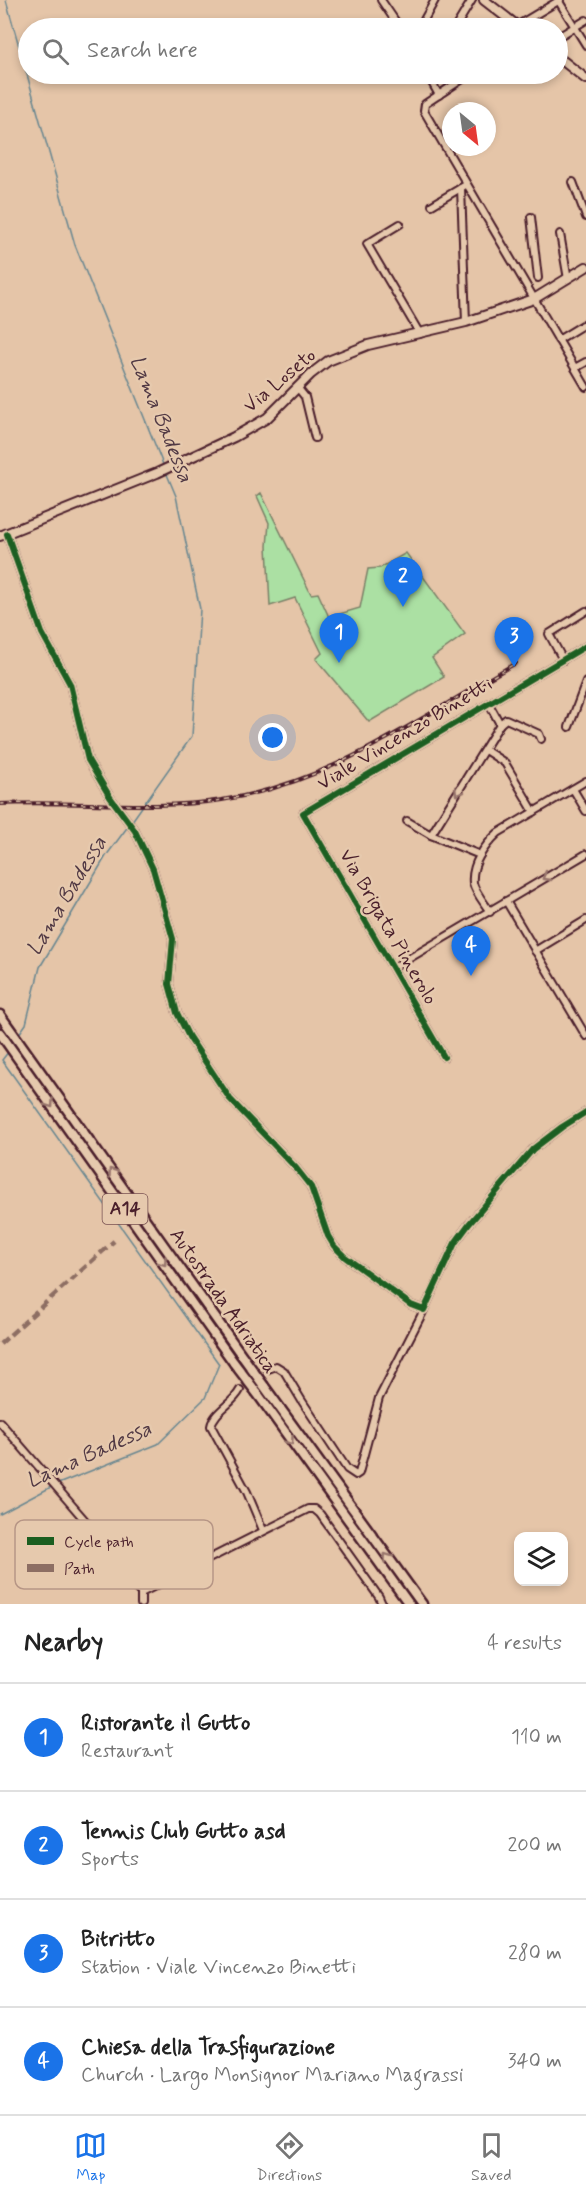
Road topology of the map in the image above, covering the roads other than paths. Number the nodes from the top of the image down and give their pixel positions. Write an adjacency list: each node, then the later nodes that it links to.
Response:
1 (381, 0): 6 (street)
2 (435, 0): 7 (street)
3 (472, 0): 8 (street)
4 (484, 0): 9 (main road)
5 (559, 0): 10 (street); 12 (street)
6 (393, 18)
7 (425, 18)
8 (461, 18)
9 (506, 18)
10 (531, 18)
11 (586, 20): 12 (street)
12 (575, 27): 13 (street); 14 (street)
13 (568, 31)
14 (586, 45)
15 (568, 65): 17 (main road)
16 (586, 68): 17 (street)
17 (578, 73): 18 (main road)
18 (586, 79)
19 (433, 84): 21 (street)
20 (455, 84): 21 (street)
21 (439, 95): 23 (street)
22 (573, 183): 26 (street)
23 (464, 186): 24 (street); 32 (street); 35 (street)
24 (432, 205)
25 (531, 217): 30 (street)
26 (586, 218)
27 (400, 224): 37 (street)
28 (560, 234): 31 (street)
29 (586, 267): 31 (main road, Via Loseto)
30 (538, 278)
31 (568, 279): 33 (main road, Via Loseto)
32 (528, 289): 33 (street); 34 (street)
33 (534, 299): 34 (main road, Via Loseto); 38 (street)
34 (526, 302): 35 (main road, Via Loseto)
35 (466, 322): 37 (main road, Via Loseto)
36 (586, 323): 38 (street)
37 (420, 334): 41 (main road, Via Loseto)
38 (558, 340): 40 (street)
39 (586, 362): 40 (street)
40 (575, 368): 42 (street)
41 (297, 387): 43 (street); 44 (main road, Via Loseto)
42 (586, 387)
43 (315, 438)
44 (3, 533): 73 (street)
45 (586, 611): 47 (street)
46 (586, 646): 47 (street, Viale Vincenzo Binetti)
47 (563, 660): 49 (street, Viale Vincenzo Binetti)
48 (586, 682): 51 (street)
49 (489, 704): 50 (street); 58 (street, Viale Vincenzo Binetti)
50 (500, 724): 52 (street); 53 (street)
51 (569, 727)
52 (541, 739)
53 (485, 750): 57 (street); 60 (street, one-way to 60)
54 (586, 781): 55 (street)
55 (573, 789): 56 (street); 57 (street)
56 (586, 811)
57 (534, 812): 62 (street)
58 (303, 813): 67 (street, Via Brigata Pinerolo)
59 (407, 821): 60 (street)
60 (431, 835): 62 (street)
61 (586, 854): 63 (street, one-way to 63)
62 (480, 855): 64 (street)
63 (507, 902): 64 (street); 66 (street)
64 (490, 912): 67 (street)
65 (586, 920): 66 (street)
66 (535, 951): 70 (street)
67 (393, 968): 71 (street, Via Brigata Pinerolo)
68 (0, 1015): 86 (highway, Autostrada Adriatica / A14, one-way to 68, bridge)
69 (0, 1033): 85 (highway, Autostrada Adriatica / A14, one-way to 85, bridge)
70 (586, 1036)
71 (444, 1058)
72 (586, 1112): 73 (street)
73 (424, 1310): 74 (street)
74 (268, 1370)
75 (240, 1390): 78 (street)
76 (0, 1422): 77 (street)
77 (85, 1520)
78 (262, 1530): 79 (street); 84 (street)
79 (213, 1556)
80 (137, 1589): 82 (street)
81 (149, 1589): 82 (street)
82 (141, 1593): 83 (street)
83 (141, 1604)
84 (382, 1604)
85 (409, 1604)
86 (422, 1604)

